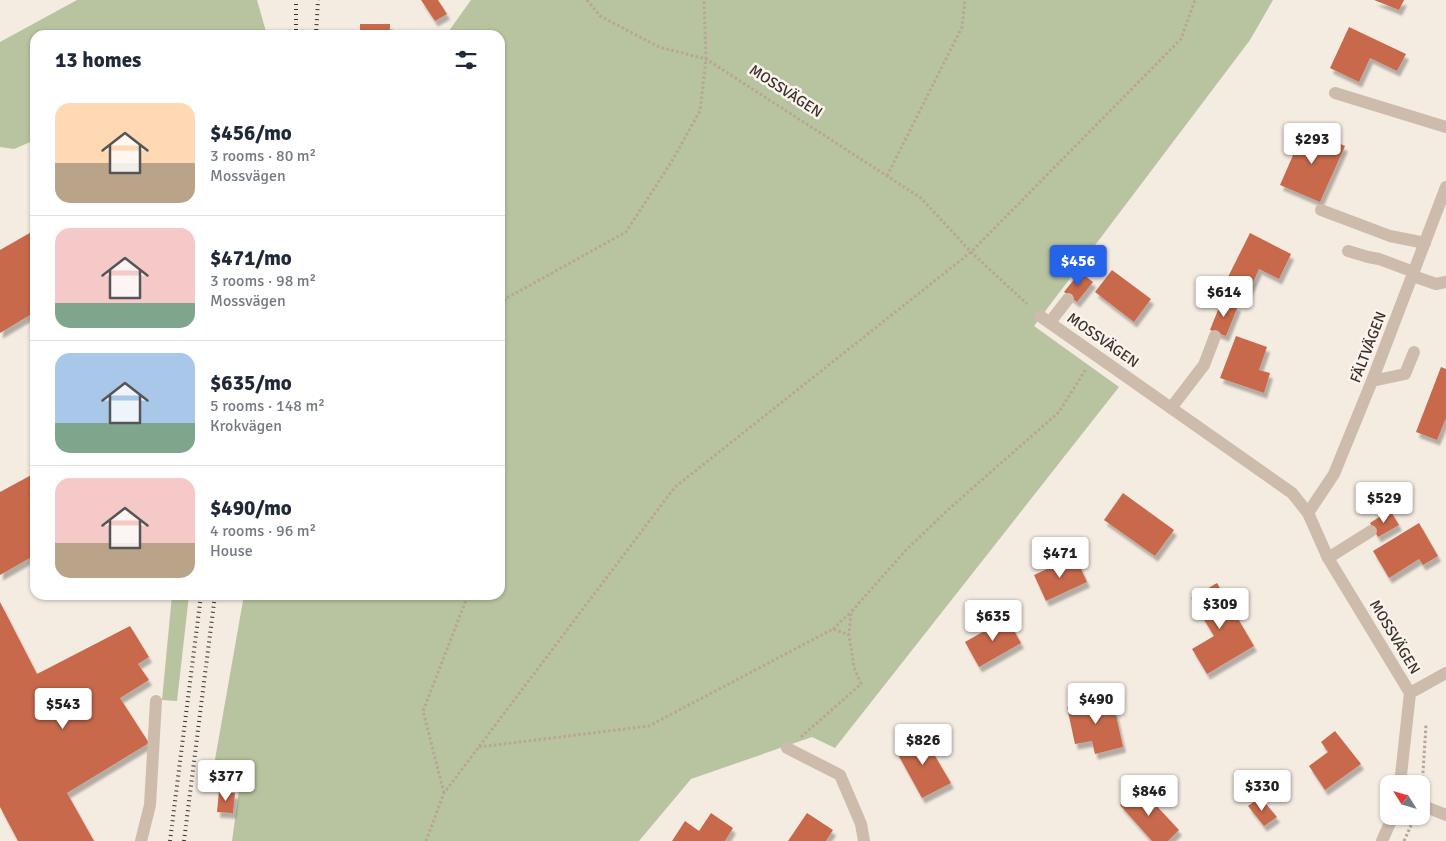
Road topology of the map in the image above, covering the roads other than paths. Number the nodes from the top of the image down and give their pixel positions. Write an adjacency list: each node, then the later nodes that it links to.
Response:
1 (1335, 93): 2 (street)
2 (1446, 127)
3 (1446, 187): 5 (street, FÄLTVÄGEN)
4 (1321, 210): 5 (street)
5 (1425, 243): 7 (street, FÄLTVÄGEN)
6 (1348, 251): 7 (street)
7 (1414, 274): 8 (street); 12 (street, FÄLTVÄGEN)
8 (1446, 282)
9 (1068, 299): 13 (street, MOSSVÄGEN)
10 (1215, 336): 13 (street)
11 (1414, 352): 12 (street)
12 (1372, 381): 14 (street, FÄLTVÄGEN)
13 (1171, 408): 14 (street, MOSSVÄGEN)
14 (1308, 513): 16 (street, MOSSVÄGEN)
15 (1371, 531): 16 (street)
16 (1328, 558): 18 (street, MOSSVÄGEN)
17 (1446, 673): 18 (street)
18 (1410, 693): 21 (street)
19 (156, 701): 25 (street)
20 (787, 748): 26 (street)
21 (1401, 775)
22 (1430, 809): 23 (street)
23 (1446, 815)
24 (1390, 825): 27 (street)
25 (141, 841)
26 (864, 841)
27 (1382, 841)

